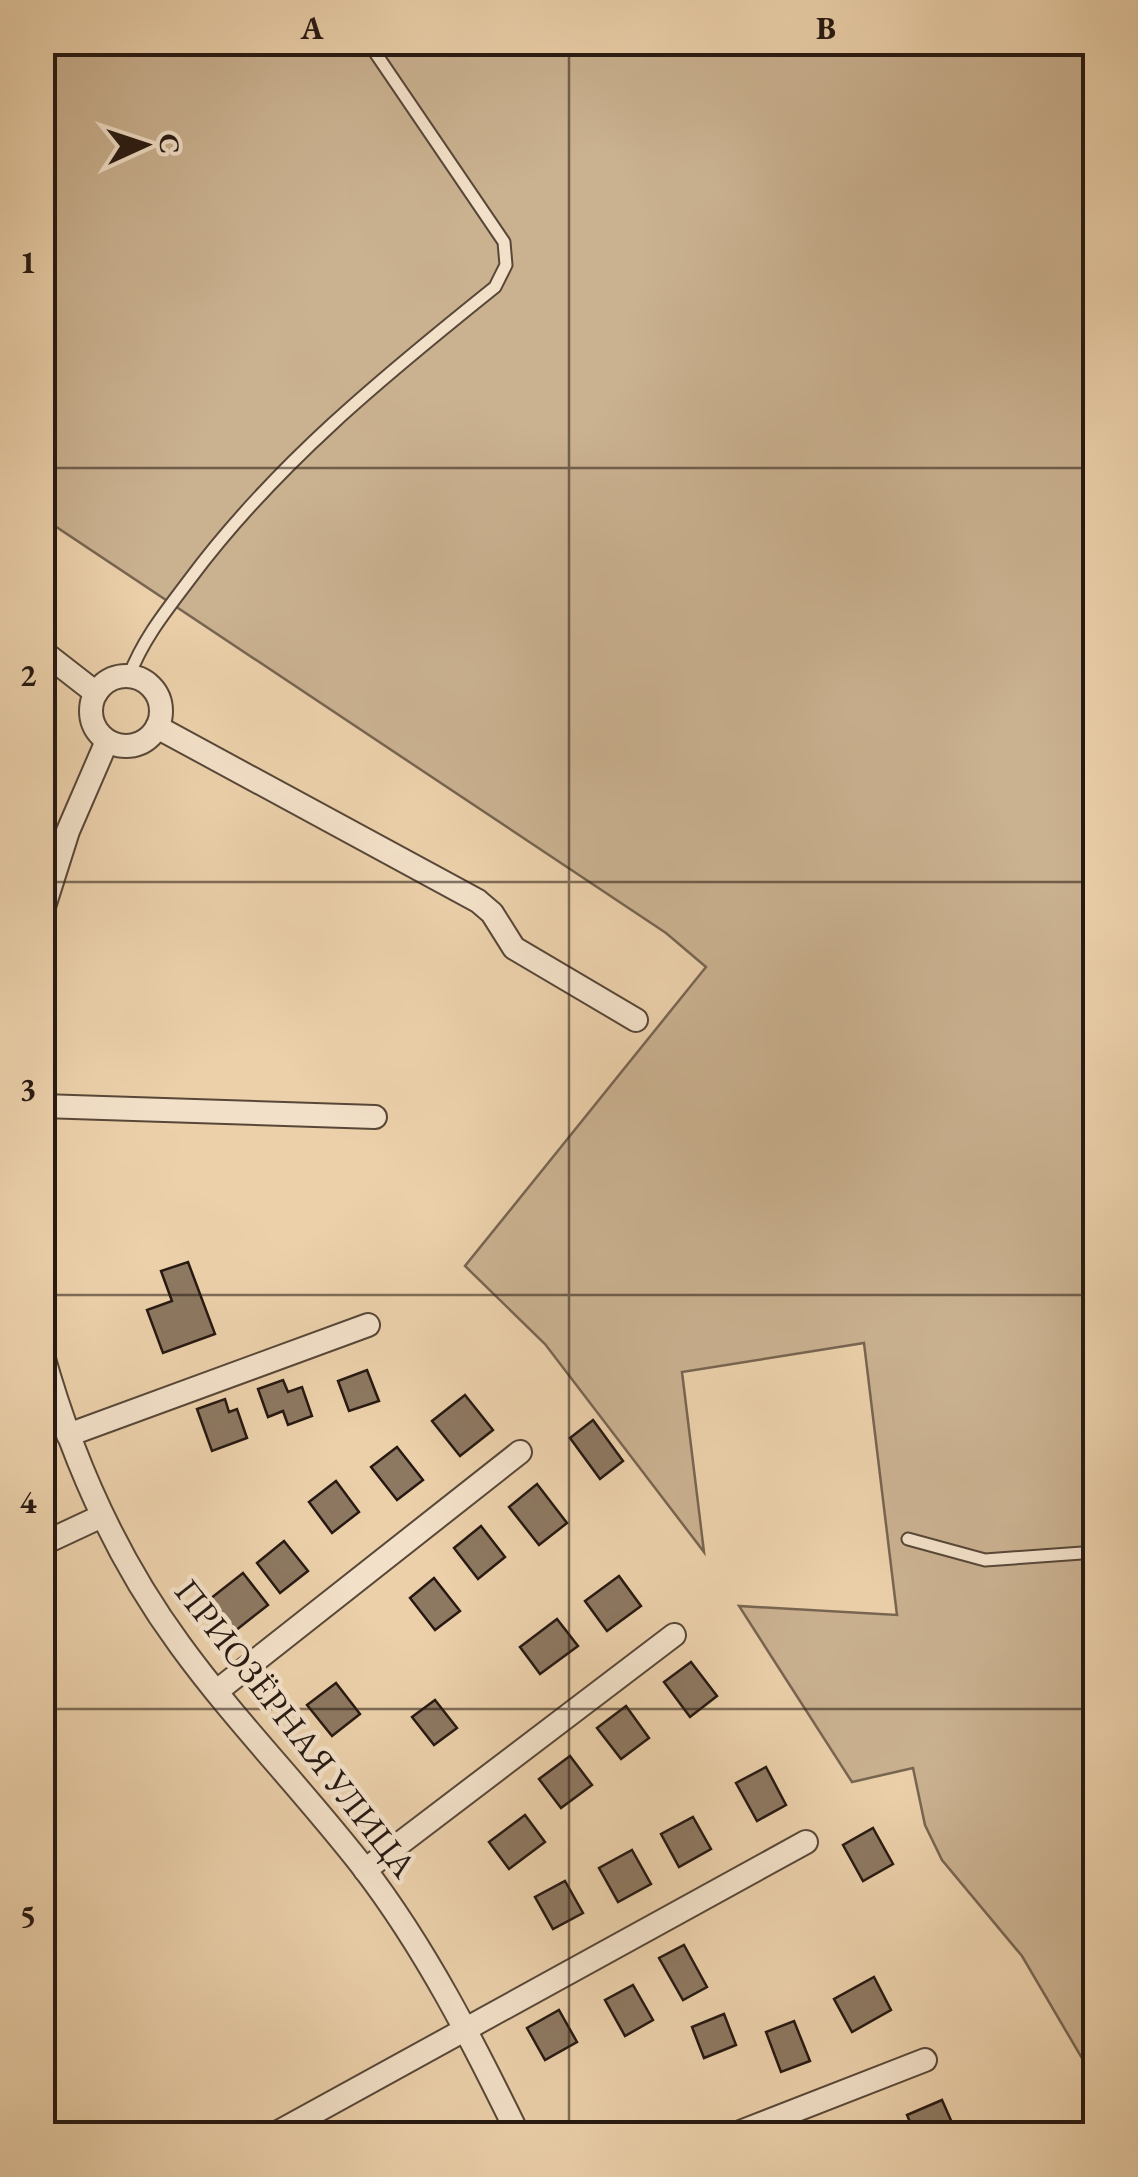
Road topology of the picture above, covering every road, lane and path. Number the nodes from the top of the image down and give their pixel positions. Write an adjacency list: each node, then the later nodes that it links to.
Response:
1 (368, 42): 3 (lane)
2 (42, 651): 4 (street)
3 (130, 676): 4 (street); 5 (street)
4 (96, 692): 6 (street)
5 (157, 727): 6 (street); 8 (street)
6 (108, 741): 7 (street)
7 (42, 913)
8 (636, 1020)
9 (42, 1106): 10 (street)
10 (375, 1117)
11 (368, 1325): 13 (street)
12 (42, 1352): 13 (street, ПРИОЗЁРНАЯ УЛИЦА)
13 (68, 1436): 15 (street, ПРИОЗЁРНАЯ УЛИЦА)
14 (520, 1452): 20 (street)
15 (102, 1516): 17 (street); 20 (street, ПРИОЗЁРНАЯ УЛИЦА)
16 (908, 1540): 18 (lane)
17 (42, 1544)
18 (1096, 1552)
19 (674, 1635): 22 (street)
20 (217, 1690): 22 (street, ПРИОЗЁРНАЯ УЛИЦА)
21 (806, 1842): 23 (street)
22 (365, 1870): 23 (street, ПРИОЗЁРНАЯ УЛИЦА)
23 (466, 2030): 25 (street); 26 (street, ПРИОЗЁРНАЯ УЛИЦА)
24 (925, 2060): 27 (street)
25 (276, 2134)
26 (518, 2134)
27 (735, 2134)

